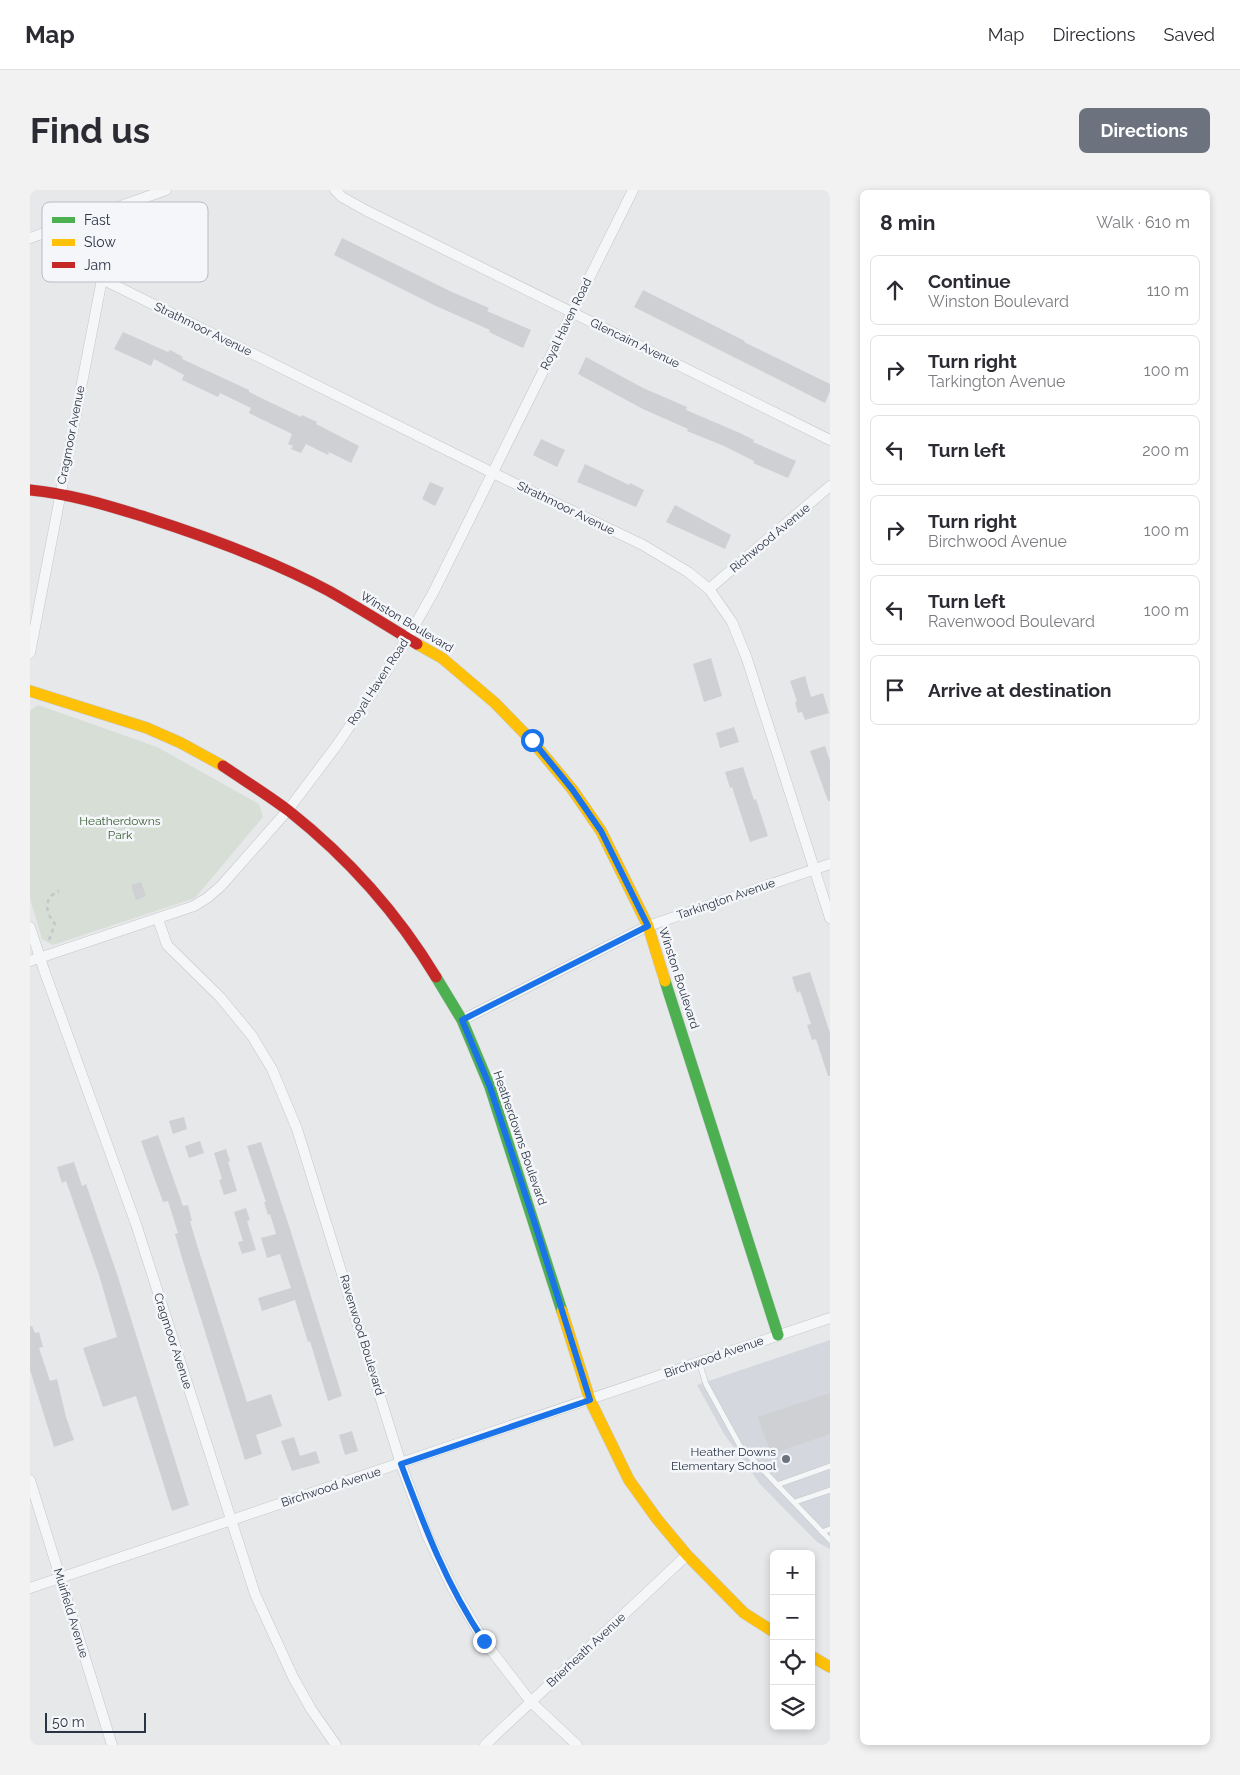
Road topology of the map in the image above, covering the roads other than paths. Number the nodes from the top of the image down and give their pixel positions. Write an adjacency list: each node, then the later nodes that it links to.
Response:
1 (166, 190): 4 (street)
2 (335, 190): 9 (street, Glencairn Avenue)
3 (633, 190): 9 (street, Royal Haven Road)
4 (132, 202)
5 (42, 234): 6 (street)
6 (30, 238)
7 (101, 282): 14 (street, Cragmoor Avenue)
8 (108, 282): 11 (street, Strathmoor Avenue)
9 (572, 312): 10 (street, Glencairn Avenue); 11 (street, Royal Haven Road)
10 (830, 440)
11 (493, 473): 15 (street, Strathmoor Avenue); 16 (street, Royal Haven Road)
12 (830, 486): 15 (street, Richwood Avenue)
13 (30, 490): 14 (street, Winston Boulevard)
14 (60, 493): 16 (street, Winston Boulevard); 17 (street, Cragmoor Avenue)
15 (709, 589): 21 (street, Strathmoor Avenue)
16 (408, 637): 19 (street, Royal Haven Road); 24 (street, Winston Boulevard)
17 (30, 653)
18 (30, 691): 19 (street, Heatherdowns Boulevard)
19 (288, 810): 23 (street, Royal Haven Road); 27 (street, Heatherdowns Boulevard)
20 (830, 864): 21 (street, Tarkington Avenue)
21 (815, 869): 22 (street, Strathmoor Avenue); 24 (street, Tarkington Avenue)
22 (830, 918)
23 (158, 919): 26 (street, Royal Haven Road); 32 (street, Ravenwood Boulevard)
24 (648, 926): 27 (street, Tarkington Avenue); 29 (street, Winston Boulevard)
25 (30, 927): 26 (street, Cragmoor Avenue)
26 (35, 959): 38 (street, Cragmoor Avenue)
27 (462, 1020): 31 (street, Heatherdowns Boulevard)
28 (830, 1318): 29 (street, Birchwood Avenue)
29 (778, 1335): 30 (street, Birchwood Avenue)
30 (699, 1362): 31 (street, Birchwood Avenue); 35 (lane)
31 (590, 1400): 32 (street, Birchwood Avenue); 42 (street, Heatherdowns Boulevard)
32 (401, 1464): 38 (street, Birchwood Avenue); 48 (street, Ravenwood Boulevard)
33 (830, 1466): 35 (lane)
34 (30, 1480): 43 (street, Muirfield Avenue)
35 (777, 1485): 37 (lane)
36 (830, 1490): 37 (lane)
37 (795, 1502): 40 (lane)
38 (230, 1520): 43 (street, Birchwood Avenue); 50 (street, Cragmoor Avenue)
39 (830, 1529): 40 (lane)
40 (822, 1532): 41 (lane)
41 (830, 1540)
42 (687, 1555): 45 (street, Heatherdowns Boulevard); 48 (street, Brierheath Avenue)
43 (60, 1578): 44 (street, Birchwood Avenue); 49 (street, Muirfield Avenue)
44 (30, 1588)
45 (770, 1629)
46 (815, 1658): 47 (street)
47 (830, 1667)
48 (530, 1702): 51 (street, Brierheath Avenue); 52 (street, Ravenwood Boulevard)
49 (112, 1745)
50 (336, 1745)
51 (485, 1745)
52 (577, 1745)

